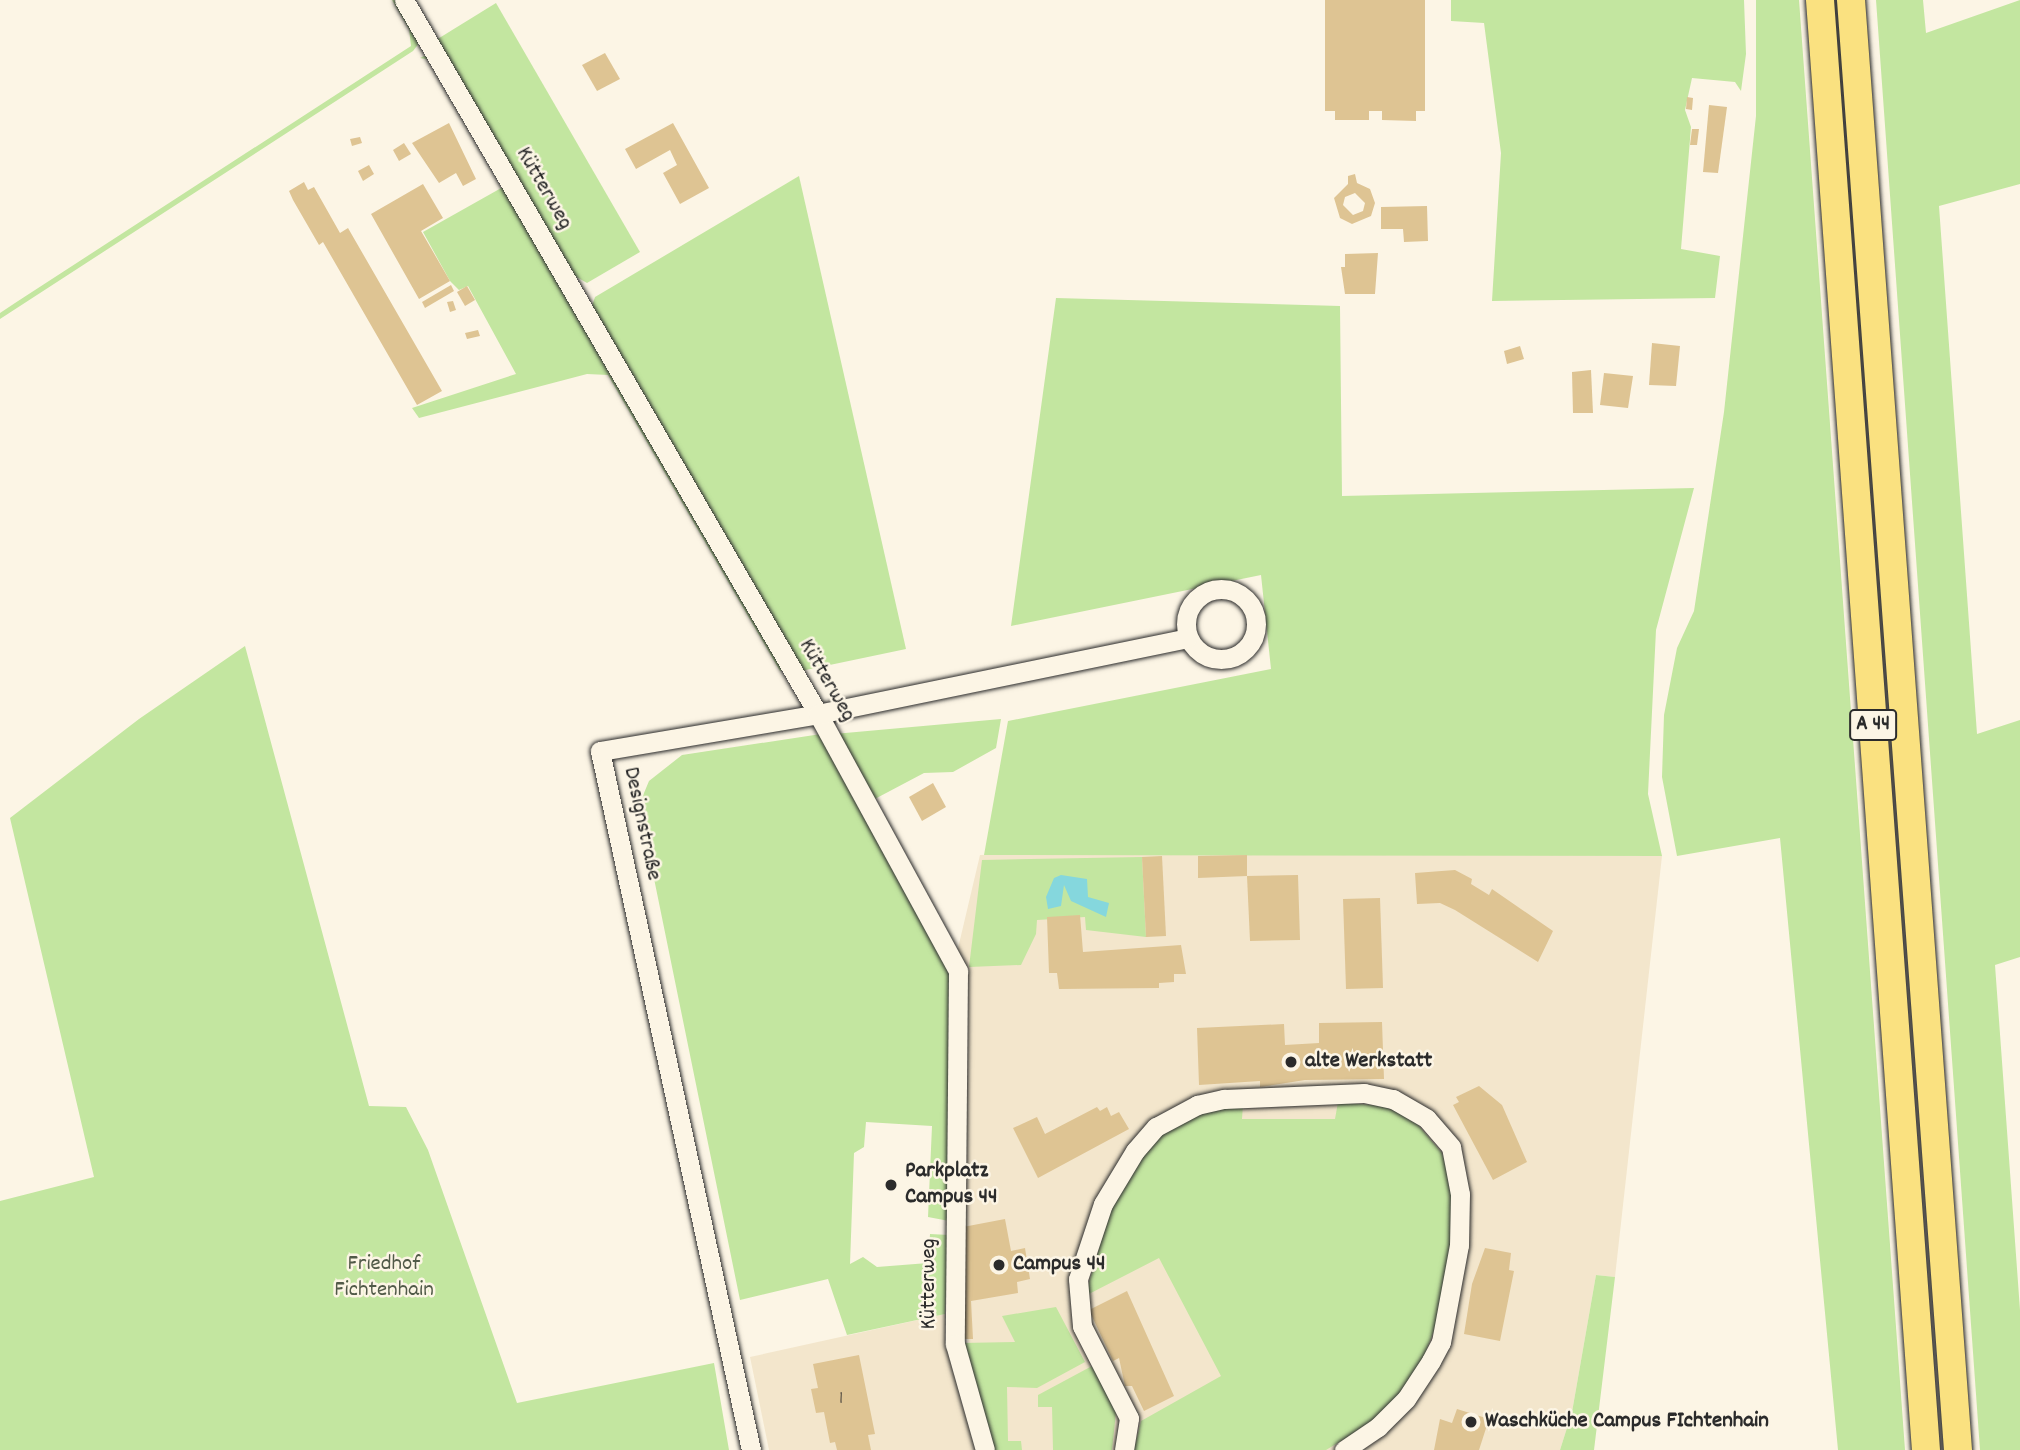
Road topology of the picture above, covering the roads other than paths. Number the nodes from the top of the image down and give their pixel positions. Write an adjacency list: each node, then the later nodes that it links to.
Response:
1 (404, 0): 5 (street, Kütterweg)
2 (1820, 0): 10 (highway, A 44)
3 (1852, 0): 11 (highway, A 44)
4 (1187, 638): 5 (street, Designstraße)
5 (818, 714): 6 (street, Designstraße); 7 (street, Kütterweg)
6 (751, 1450)
7 (985, 1450)
8 (1124, 1450): 9 (street)
9 (1345, 1450)
10 (1926, 1450)
11 (1958, 1450)

